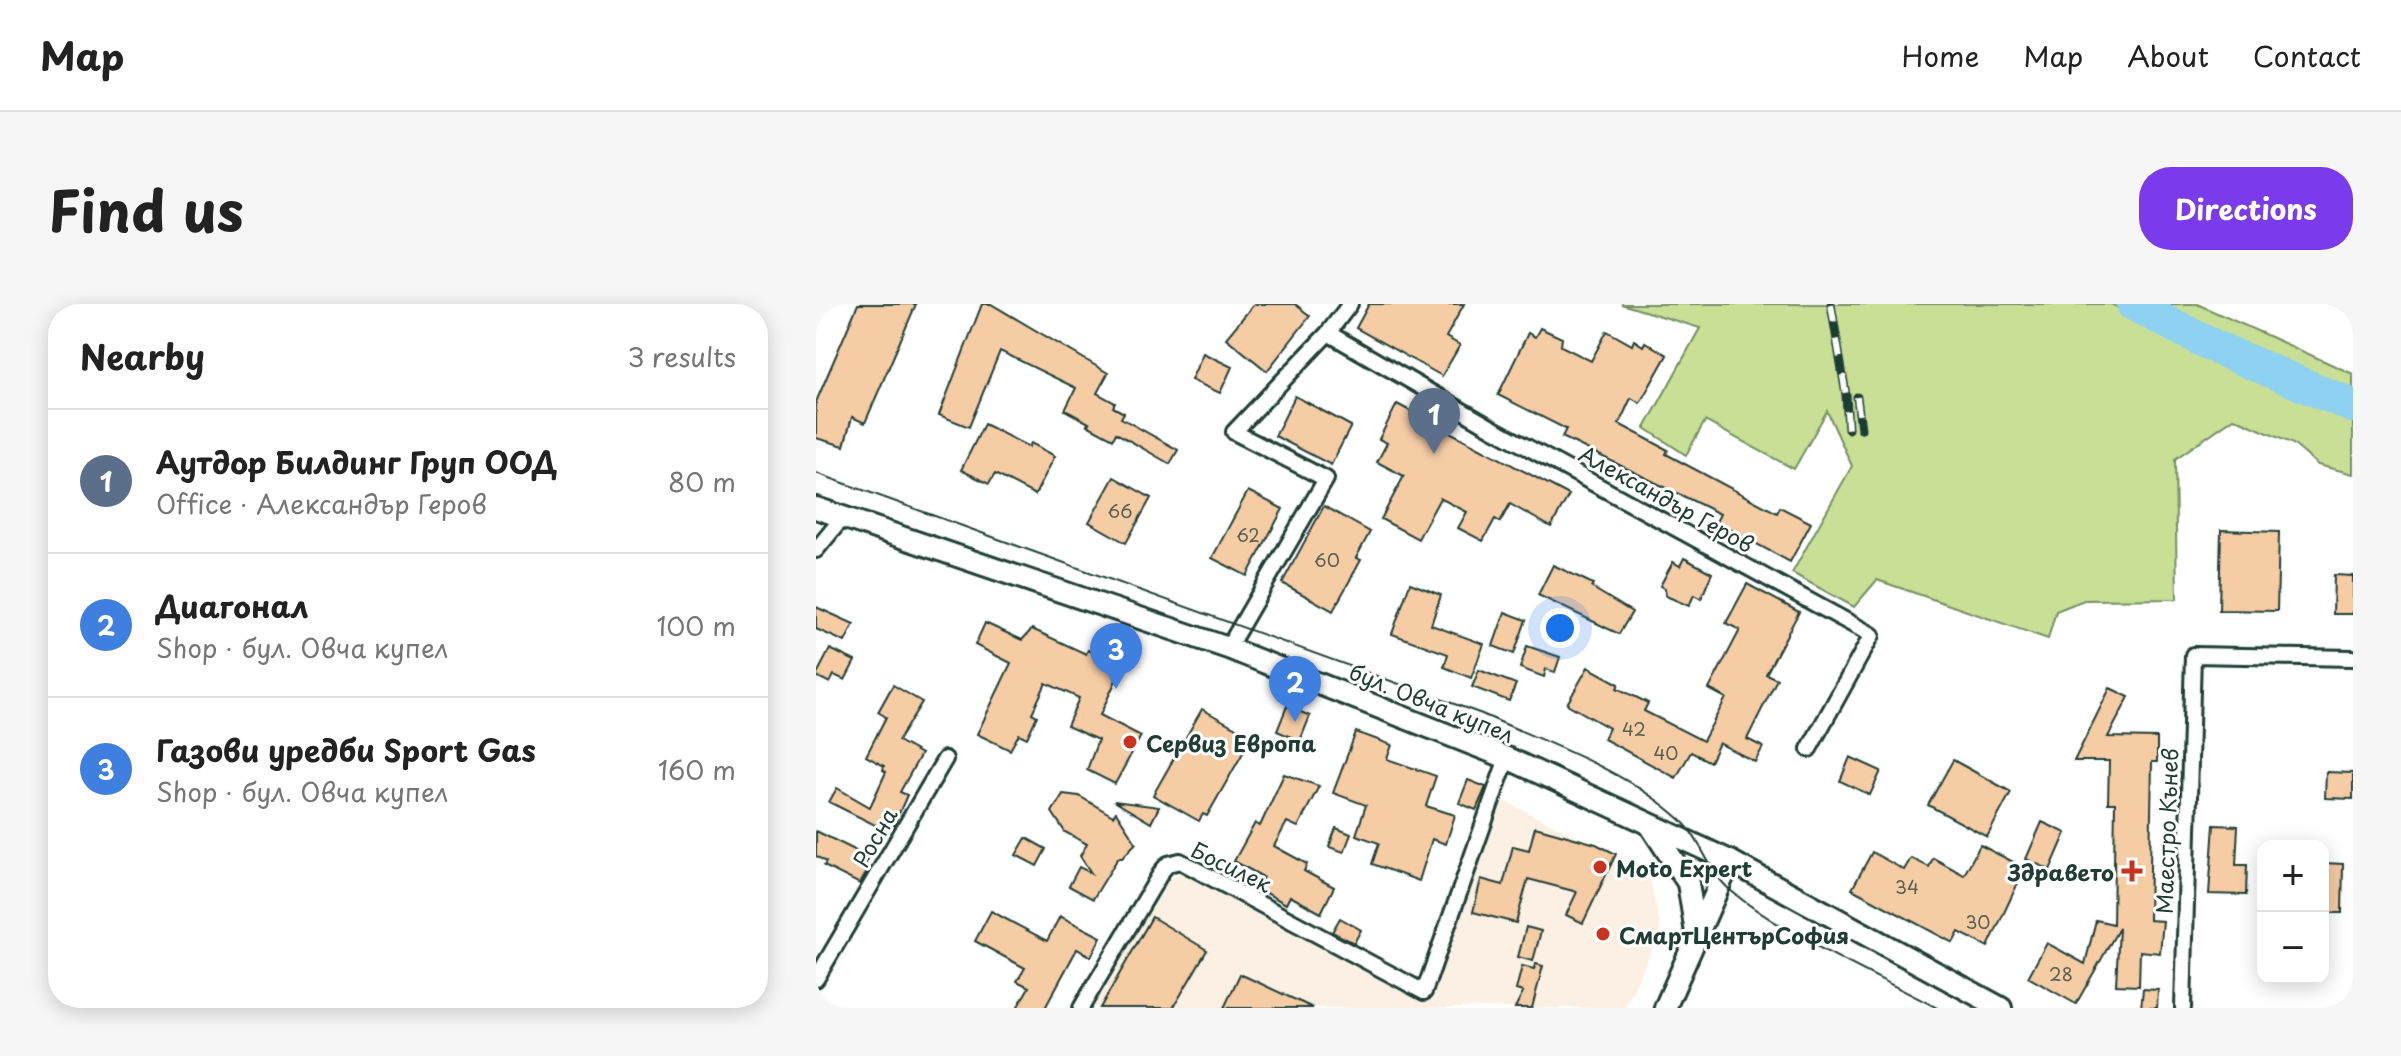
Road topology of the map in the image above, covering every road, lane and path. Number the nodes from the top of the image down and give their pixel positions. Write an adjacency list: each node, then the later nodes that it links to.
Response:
1 (1350, 304): 2 (street)
2 (1328, 333): 6 (street); 8 (street, Александър Геров)
3 (816, 508): 4 (main road, бул. Овча купел)
4 (844, 516): 5 (street); 6 (main road, бул. Овча купел)
5 (816, 550)
6 (1228, 648): 9 (main road, бул. Овча купел)
7 (2353, 658): 18 (street, Маестро Кънев)
8 (1809, 749)
9 (1507, 758): 11 (main road, бул. Овча купел); 15 (street, Босилек)
10 (945, 759): 14 (street, Росна)
11 (1650, 825): 12 (main road, бул. Овча купел); 13 (main road)
12 (1730, 861): 13 (main road); 17 (main road, бул. Овча купел)
13 (1696, 936): 16 (main road)
14 (816, 979)
15 (1081, 1008)
16 (1665, 1008)
17 (2001, 1008)
18 (2183, 1008)

